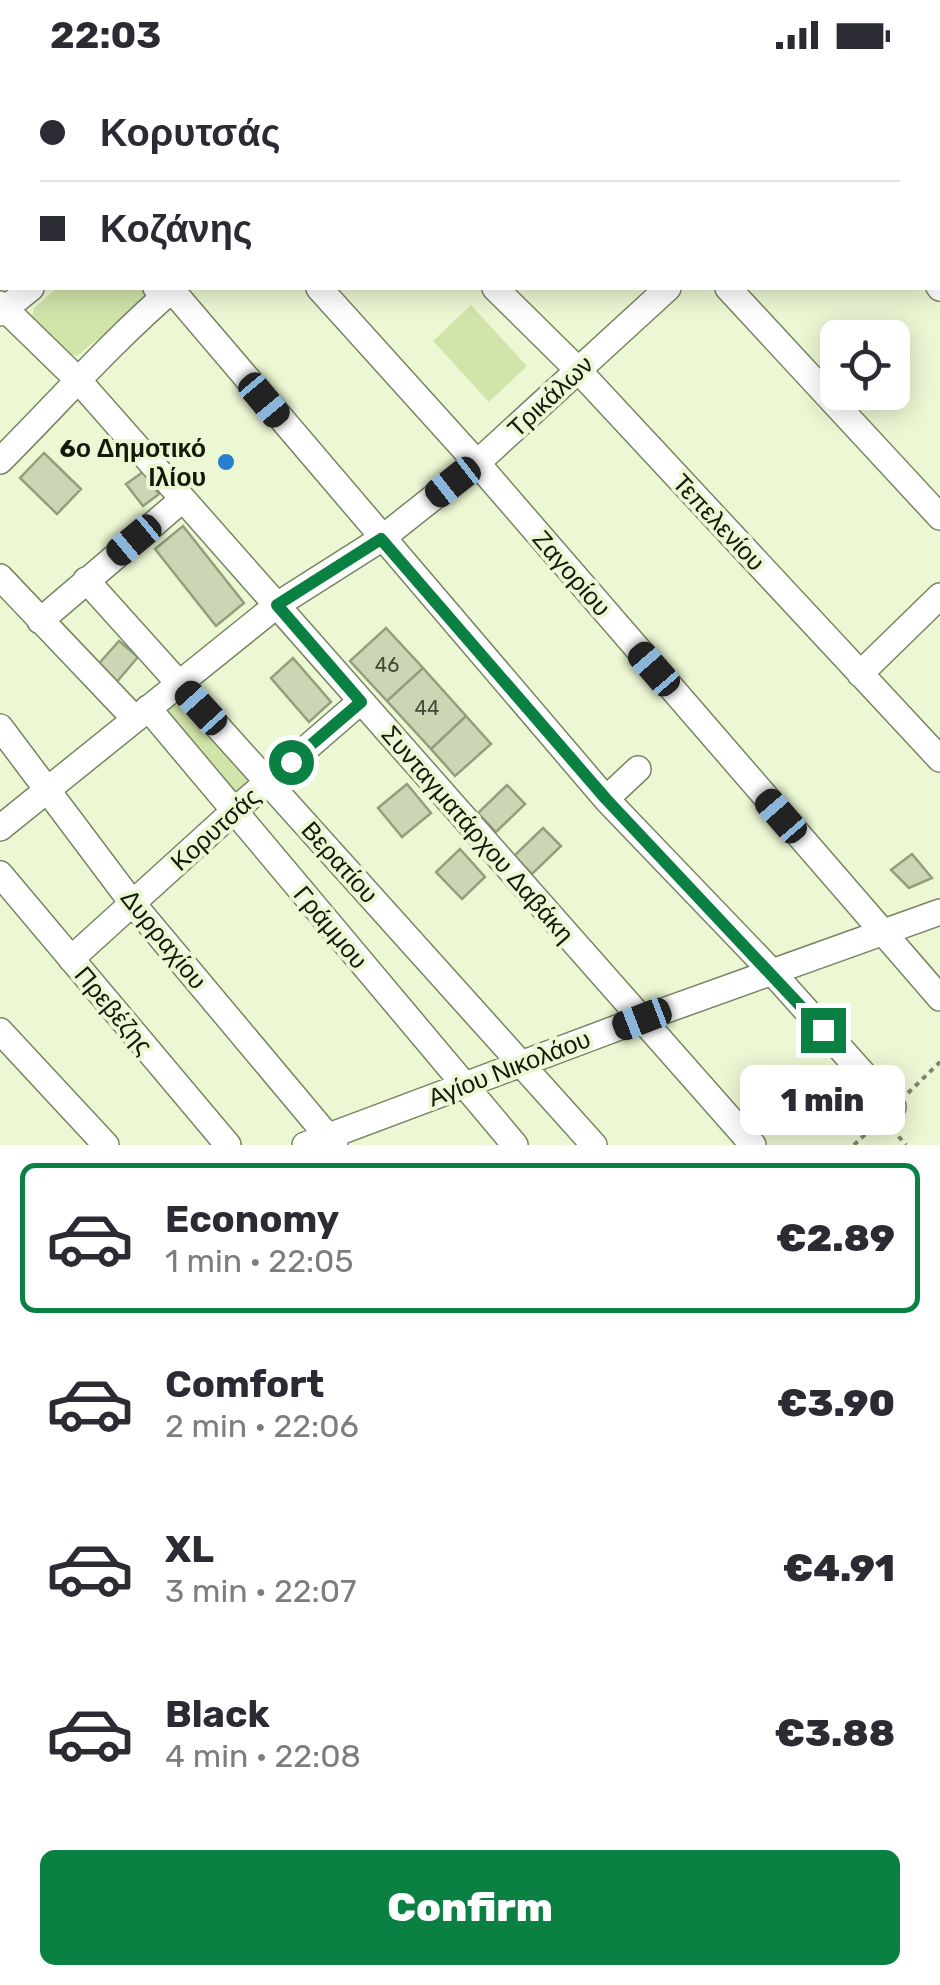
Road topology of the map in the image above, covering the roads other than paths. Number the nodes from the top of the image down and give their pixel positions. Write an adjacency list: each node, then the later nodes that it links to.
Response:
1 (28, 290): 8 (street)
2 (165, 290): 10 (street)
3 (169, 290): 15 (street)
4 (320, 290): 12 (street, Ζαγορίου)
5 (497, 290): 9 (street, Τεπελενίου)
6 (666, 290): 9 (street, Τρικάλων)
7 (730, 290): 14 (street)
8 (2, 309): 10 (street, Συνταγματάρχου Δαβάκη)
9 (578, 370): 12 (street, Τρικάλων); 21 (street, Τεπελενίου)
10 (78, 380): 11 (street); 13 (street, Συνταγματάρχου Δαβάκη)
11 (0, 460)
12 (477, 464): 15 (street, Τρικάλων); 36 (street, Ζαγορίου)
13 (183, 499): 17 (street); 19 (street, Συνταγματάρχου Δαβάκη)
14 (940, 517)
15 (381, 539): 19 (street, Τρικάλων); 30 (street)
16 (0, 577): 20 (street, Γράμμου)
17 (86, 580): 20 (street); 22 (street, Βερατίου)
18 (940, 596): 21 (street)
19 (277, 605): 22 (street, Τρικάλων); 23 (street, Συνταγματάρχου Δαβάκη)
20 (40, 621): 24 (street, Γράμμου)
21 (860, 674): 26 (street, Τεπελενίου)
22 (179, 684): 24 (street, Τρικάλων); 28 (street, Βερατίου)
23 (361, 702): 28 (street, Κορυτσάς); 40 (street, Συνταγματάρχου Δαβάκη)
24 (142, 714): 29 (street, Τρικάλων); 31 (street, Γράμμου)
25 (0, 727): 29 (street, Δυρραχίου)
26 (940, 760)
27 (638, 768): 30 (street)
28 (268, 782): 31 (street, Κορυτσάς); 42 (street, Βερατίου)
29 (48, 790): 32 (street, Τρικάλων); 34 (street, Δυρραχίου)
30 (606, 799): 38 (street)
31 (234, 811): 34 (street, Κορυτσάς); 43 (street, Γράμμου)
32 (0, 828)
33 (0, 874): 37 (street, Πρεβέζης)
34 (133, 904): 37 (street, Κορυτσάς); 45 (street, Δυρραχίου)
35 (940, 912): 36 (street, Αγίου Νικολάου)
36 (882, 933): 38 (street, Αγίου Νικολάου); 39 (street, Ζαγορίου)
37 (71, 960): 47 (street, Πρεβέζης)
38 (772, 972): 40 (street, Αγίου Νικολάου); 44 (street)
39 (940, 998)
40 (642, 1019): 42 (street, Αγίου Νικολάου); 50 (street, Συνταγματάρχου Δαβάκη)
41 (0, 1031): 46 (street)
42 (522, 1064): 43 (street, Αγίου Νικολάου); 49 (street, Βερατίου)
43 (464, 1085): 45 (street, Αγίου Νικολάου); 48 (street, Γράμμου)
44 (887, 1113)
45 (323, 1142)
46 (106, 1145)
47 (228, 1145)
48 (515, 1145)
49 (594, 1145)
50 (753, 1145)

